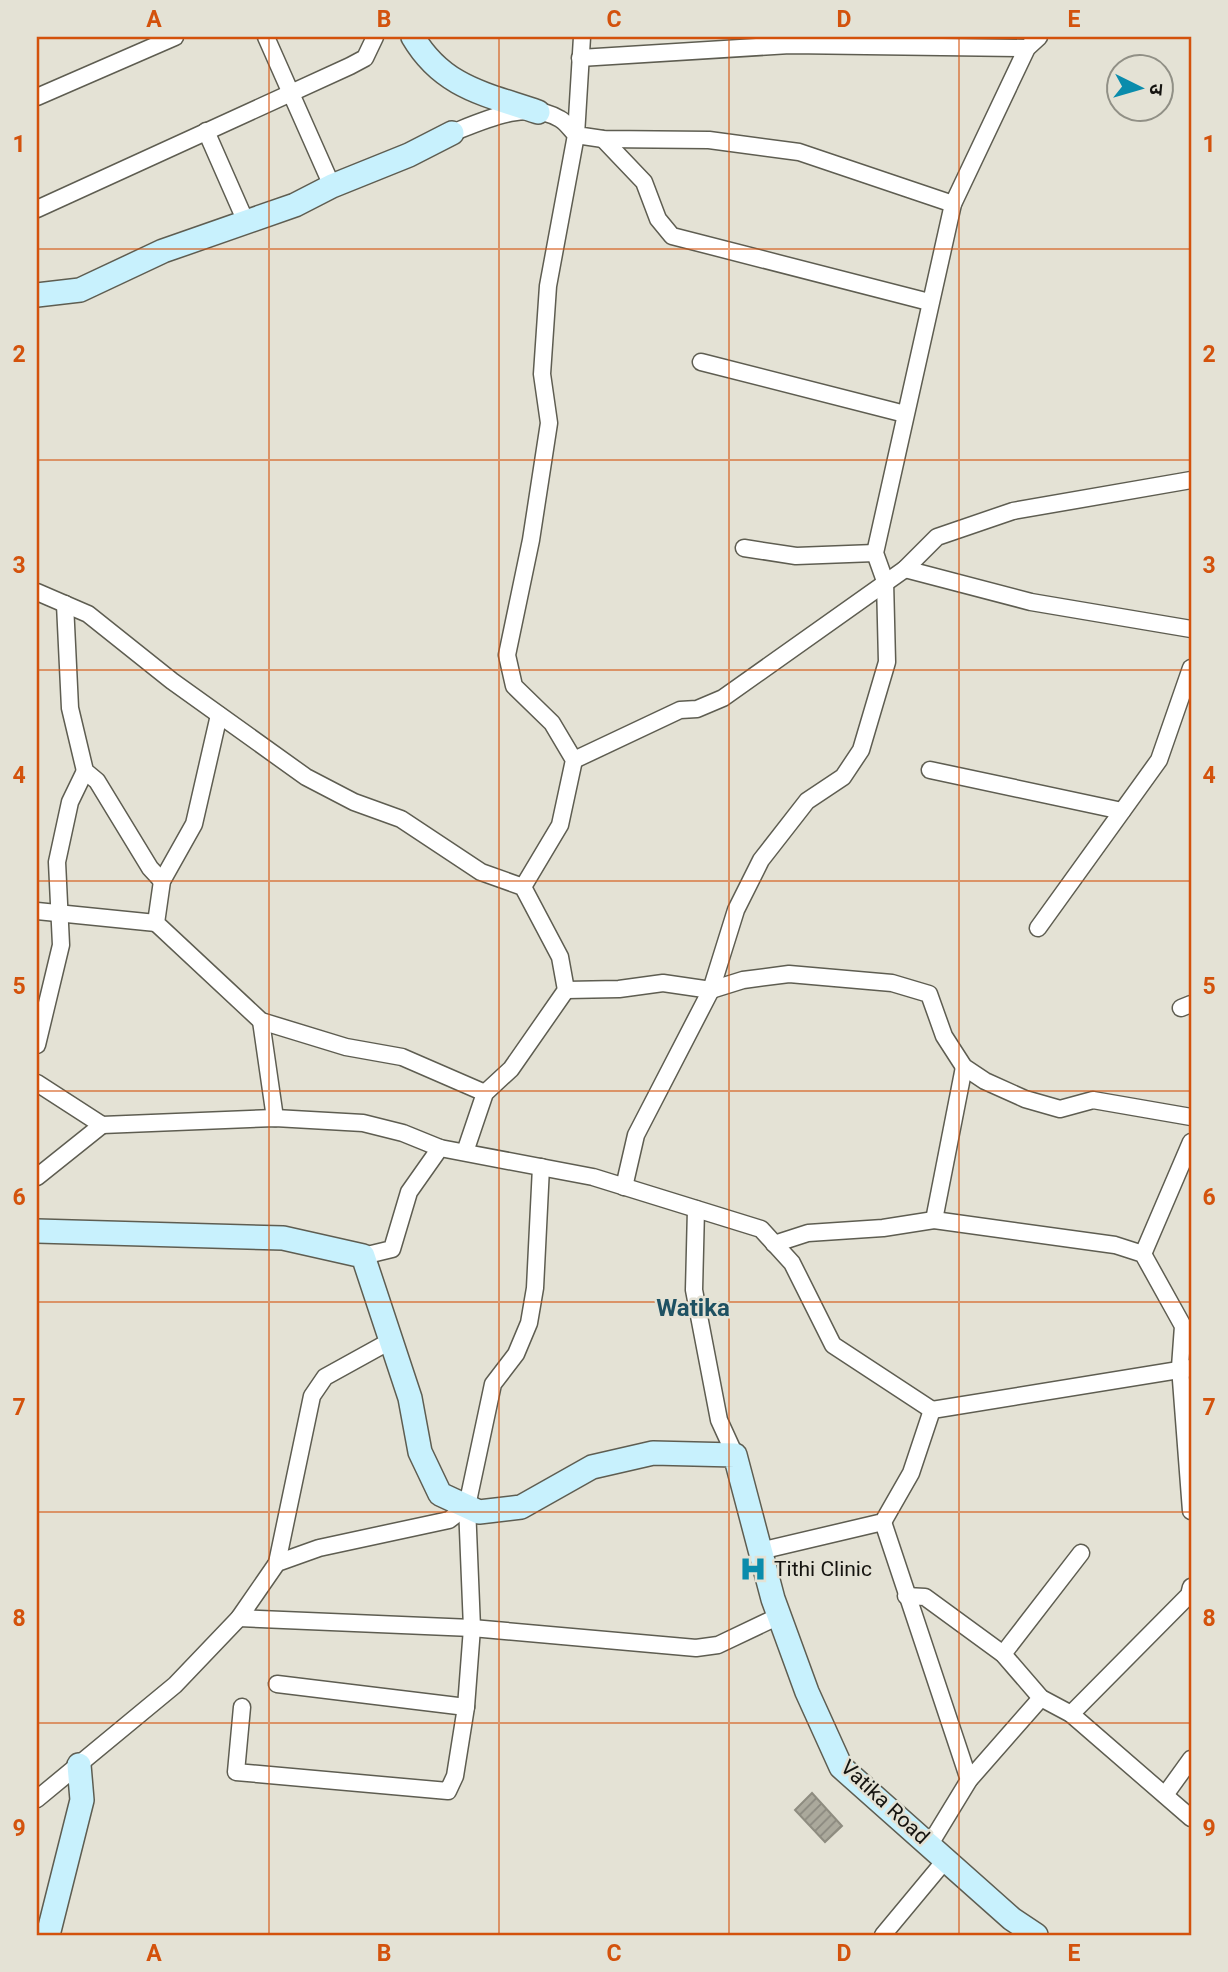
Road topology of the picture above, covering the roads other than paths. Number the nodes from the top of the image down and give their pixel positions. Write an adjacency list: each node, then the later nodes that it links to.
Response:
1 (175, 37): 9 (street)
2 (266, 37): 8 (street)
3 (375, 37): 8 (street)
4 (414, 37): 10 (street)
5 (582, 37): 7 (street)
6 (1033, 42): 7 (street); 16 (street)
7 (580, 58): 13 (street)
8 (292, 93): 11 (street); 15 (street)
9 (37, 97)
10 (538, 112): 12 (street); 13 (street)
11 (206, 131): 17 (street); 18 (street)
12 (452, 133): 15 (street)
13 (576, 135): 14 (street); 33 (street)
14 (603, 139): 16 (street); 20 (street)
15 (332, 186): 18 (street)
16 (953, 204): 20 (street)
17 (37, 209)
18 (246, 222): 19 (street)
19 (37, 295)
20 (929, 302): 22 (street)
21 (702, 362): 22 (street)
22 (905, 414): 25 (street)
23 (1191, 480): 26 (street)
24 (744, 548): 25 (street)
25 (874, 553): 27 (street)
26 (905, 569): 27 (street); 30 (street)
27 (885, 581): 33 (street); 44 (street)
28 (37, 592): 29 (street)
29 (65, 604): 32 (street); 35 (street)
30 (1191, 629)
31 (1191, 668): 36 (street)
32 (219, 715): 37 (street); 38 (street)
33 (574, 760): 38 (street)
34 (930, 770): 36 (street)
35 (85, 771): 37 (street); 40 (street)
36 (1122, 811): 42 (street)
37 (162, 881): 41 (street)
38 (523, 887): 43 (street)
39 (37, 911): 40 (street)
40 (60, 913): 41 (street); 46 (street)
41 (156, 923): 45 (street)
42 (1038, 928)
43 (566, 990): 44 (street); 49 (street)
44 (711, 990): 47 (street); 58 (street)
45 (261, 1021): 49 (street); 51 (street)
46 (37, 1045)
47 (964, 1067): 50 (street); 60 (street)
48 (37, 1083): 52 (street)
49 (485, 1093): 55 (street)
50 (1191, 1117)
51 (275, 1118): 52 (street); 54 (street)
52 (102, 1125): 57 (street)
53 (1191, 1143): 63 (street)
54 (440, 1147): 55 (street); 64 (street)
55 (465, 1152): 56 (street)
56 (541, 1167): 58 (street); 69 (street)
57 (37, 1177)
58 (624, 1187): 59 (street)
59 (696, 1209): 62 (street); 68 (street)
60 (934, 1220): 62 (street); 63 (street)
61 (37, 1231): 64 (street)
62 (774, 1244): 67 (street)
63 (1143, 1254): 66 (street)
64 (363, 1256): 65 (street)
65 (392, 1340): 69 (street); 74 (street)
66 (1185, 1368): 67 (street); 70 (street)
67 (932, 1410): 71 (street)
68 (735, 1455): 69 (street); 72 (street, Vatika Road)
69 (467, 1506): 74 (street); 79 (street)
70 (1191, 1511)
71 (883, 1522): 72 (street); 76 (street)
72 (760, 1551): 77 (street, Vatika Road)
73 (1081, 1553): 80 (street)
74 (277, 1563): 78 (street)
75 (1191, 1587): 85 (street)
76 (906, 1596): 80 (street); 88 (street)
77 (779, 1616): 79 (street); 92 (street, Vatika Road)
78 (239, 1618): 79 (street); 87 (street)
79 (472, 1628): 84 (street)
80 (1003, 1654): 82 (street)
81 (277, 1684): 84 (street)
82 (1041, 1698): 85 (street); 88 (street)
83 (242, 1707): 84 (street)
84 (466, 1707)
85 (1071, 1714): 89 (street)
86 (1191, 1759): 89 (street)
87 (79, 1765): 90 (street); 94 (street)
88 (969, 1780): 92 (street)
89 (1165, 1795): 91 (street)
90 (37, 1799)
91 (1191, 1818)
92 (939, 1851): 93 (street, Vatika Road); 95 (street)
93 (1015, 1927): 96 (street, Vatika Road)
94 (48, 1935)
95 (883, 1935)
96 (1036, 1935)

